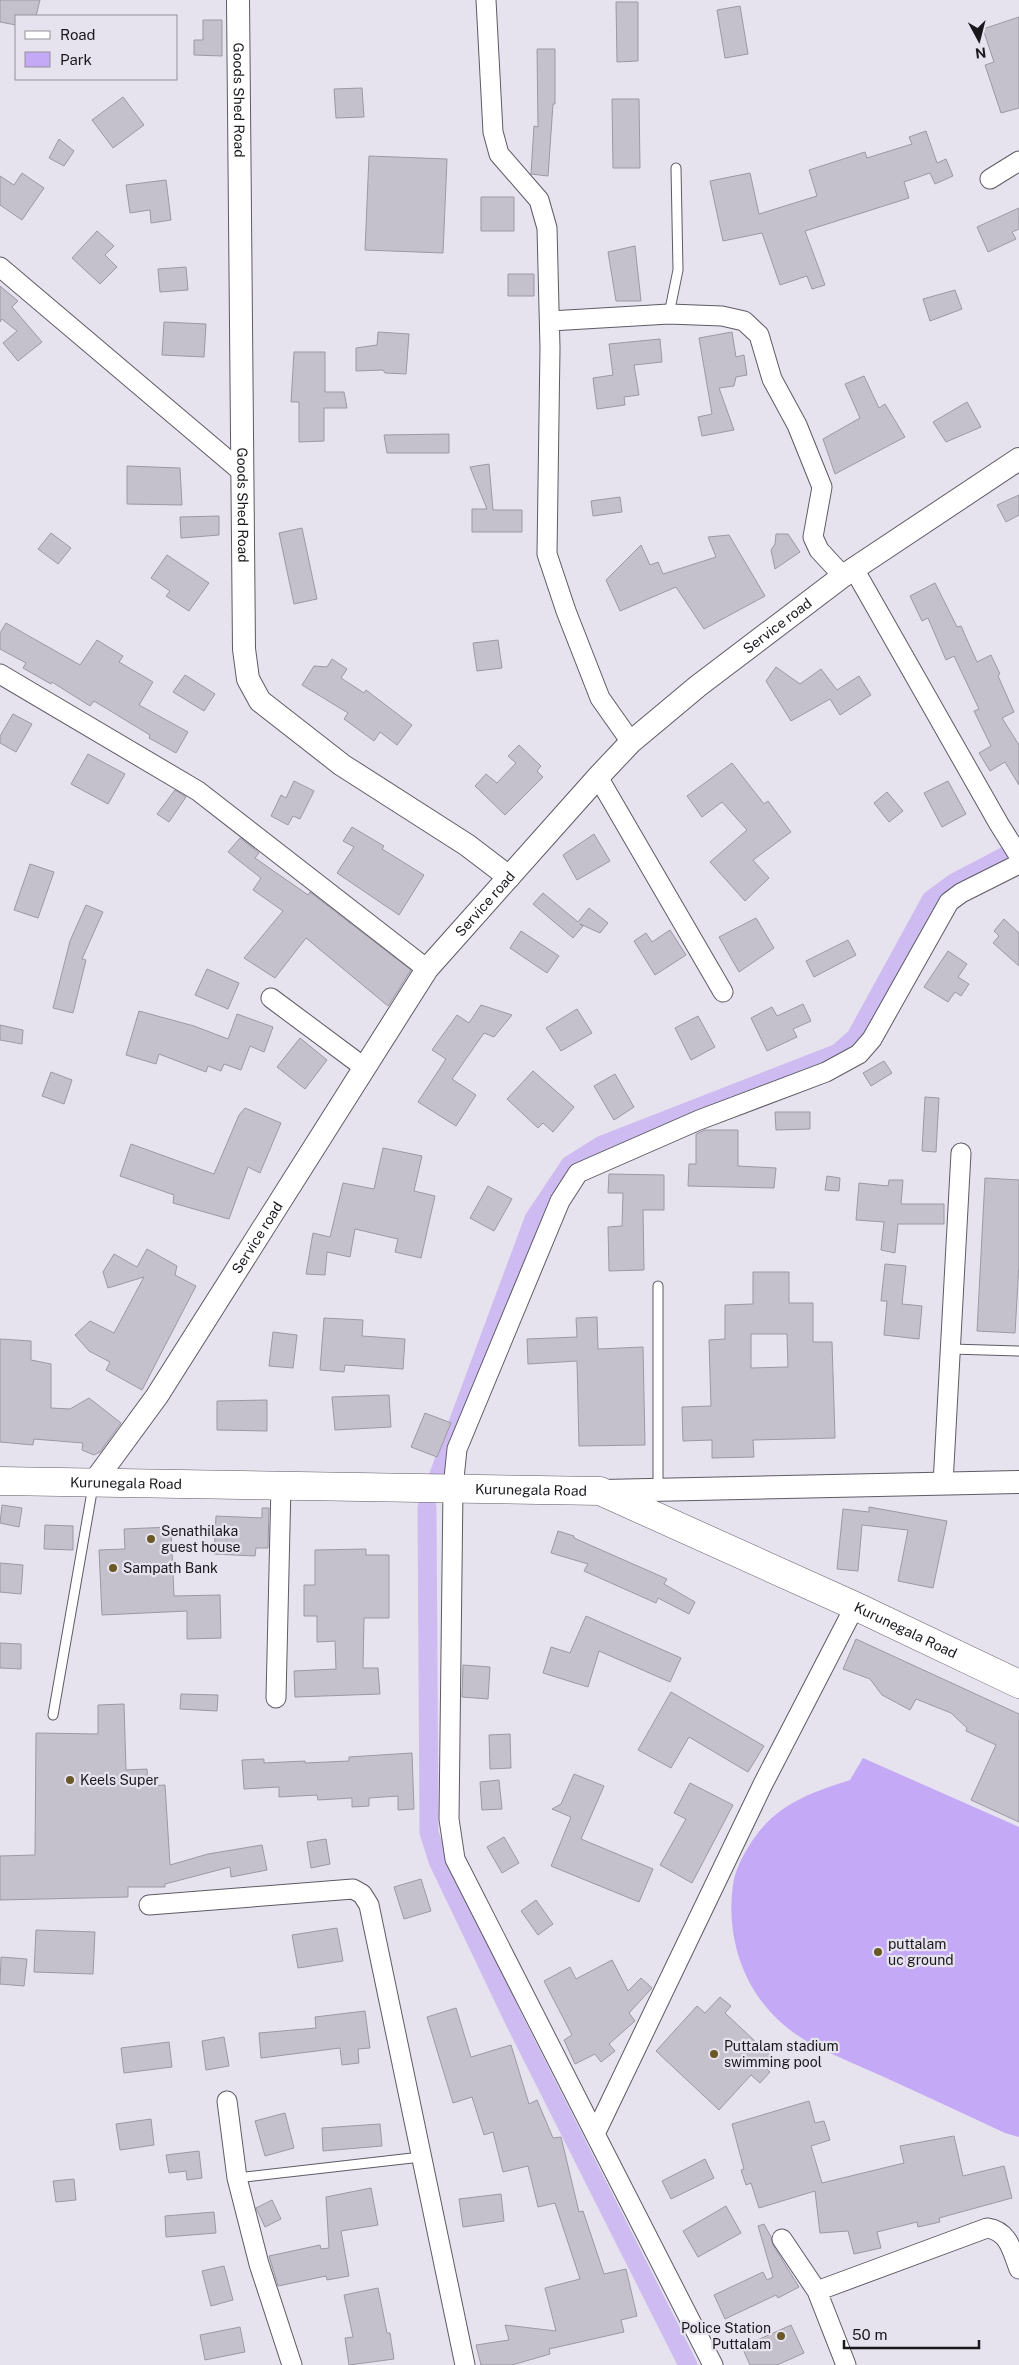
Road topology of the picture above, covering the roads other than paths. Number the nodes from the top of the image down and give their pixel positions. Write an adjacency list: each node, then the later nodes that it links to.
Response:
1 (238, 0): 10 (street, Goods Shed Road)
2 (486, 0): 8 (street)
3 (1019, 161): 5 (street)
4 (676, 168): 7 (lane)
5 (990, 179)
6 (0, 267): 10 (street)
7 (669, 314): 8 (street); 11 (street)
8 (550, 321): 13 (street)
9 (1019, 459): 11 (street, Service road)
10 (242, 472): 17 (street, Goods Shed Road)
11 (848, 572): 13 (street, Service road); 15 (street)
12 (0, 674): 18 (street)
13 (631, 742): 14 (street, Service road)
14 (598, 777): 17 (street, Service road); 19 (street)
15 (1019, 856)
16 (1019, 864): 31 (street)
17 (509, 877): 18 (street, Service road)
18 (427, 969): 21 (street, Service road)
19 (723, 992)
20 (271, 998): 21 (street)
21 (365, 1068): 27 (street, Service road)
22 (960, 1153): 24 (street)
23 (658, 1286): 32 (lane)
24 (951, 1349): 25 (lane); 29 (street)
25 (1019, 1350)
26 (0, 1481): 27 (highway, Kurunegala Road)
27 (94, 1482): 30 (highway, Kurunegala Road); 37 (lane)
28 (1019, 1482): 29 (street)
29 (943, 1484): 32 (street)
30 (281, 1486): 31 (highway, Kurunegala Road); 36 (street)
31 (453, 1488): 33 (highway, Kurunegala Road); 40 (street)
32 (658, 1490): 33 (street)
33 (600, 1491): 34 (highway, Kurunegala Road)
34 (854, 1606): 35 (highway, Kurunegala Road); 40 (street)
35 (1019, 1684)
36 (276, 1698)
37 (53, 1715)
38 (149, 1905): 41 (street)
39 (227, 2101): 42 (street)
40 (596, 2134): 48 (street)
41 (422, 2157): 42 (lane); 47 (street)
42 (237, 2178): 46 (street)
43 (782, 2239): 45 (street)
44 (1019, 2269): 45 (street)
45 (817, 2291): 49 (street)
46 (292, 2365)
47 (465, 2365)
48 (713, 2365)
49 (846, 2365)

